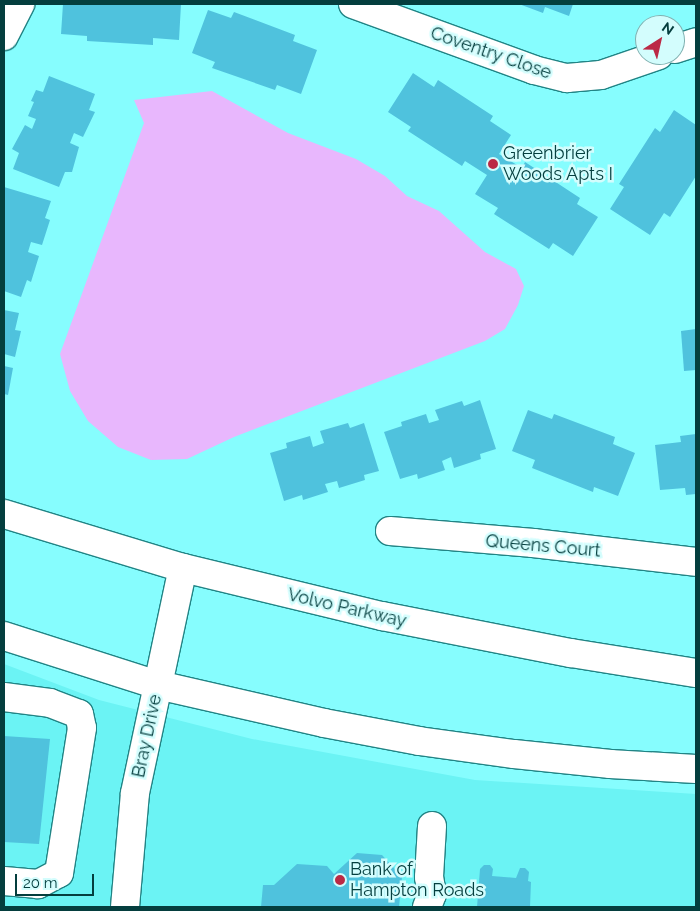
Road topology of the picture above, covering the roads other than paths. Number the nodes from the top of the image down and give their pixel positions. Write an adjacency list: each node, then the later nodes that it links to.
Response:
1 (20, 4): 3 (main road)
2 (353, 4): 4 (main road, Coventry Close)
3 (4, 36)
4 (635, 63)
5 (4, 514): 8 (main road, Volvo Parkway)
6 (390, 531): 7 (main road, Queens Court)
7 (696, 562)
8 (183, 568): 10 (main road, Volvo Parkway); 11 (main road, Bray Drive)
9 (4, 636): 11 (main road)
10 (696, 672)
11 (158, 684): 13 (main road); 17 (main road, Bray Drive)
12 (4, 697): 16 (main road)
13 (696, 769)
14 (432, 826): 15 (main road)
15 (429, 877): 18 (main road); 19 (main road)
16 (4, 881)
17 (125, 907)
18 (410, 907)
19 (427, 907)

